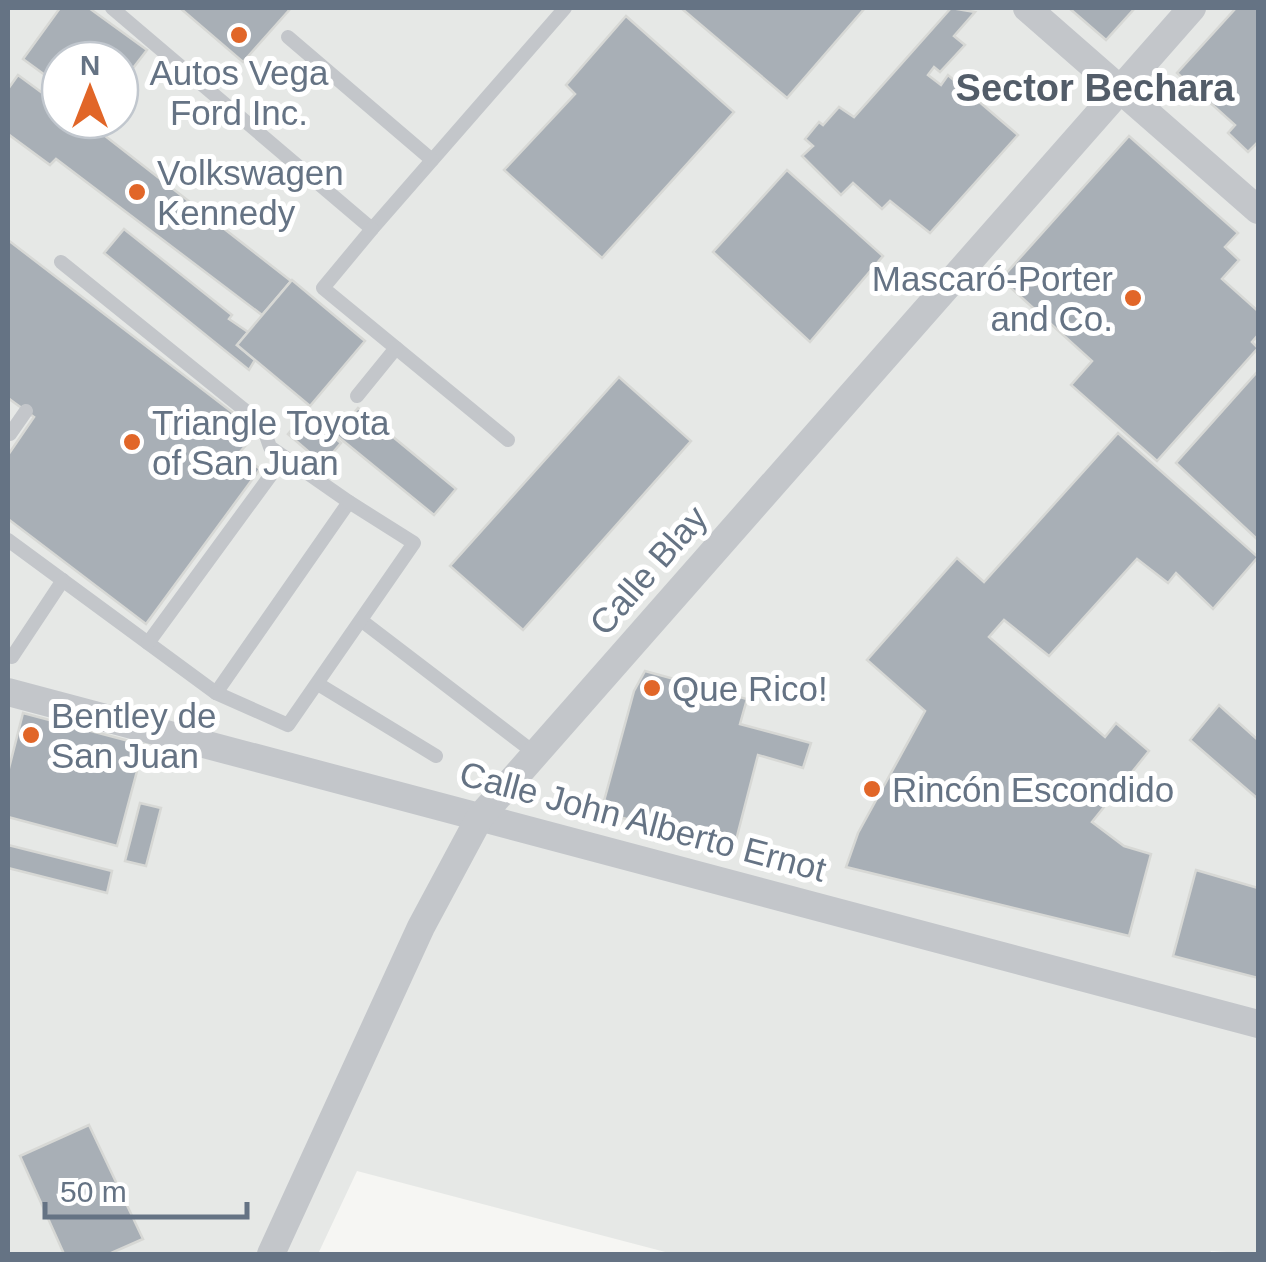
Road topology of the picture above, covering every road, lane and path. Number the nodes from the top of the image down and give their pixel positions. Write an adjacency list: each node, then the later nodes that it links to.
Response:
1 (112, 8): 9 (lane)
2 (565, 8): 7 (lane)
3 (1027, 8): 6 (street)
4 (1192, 8): 6 (street, Calle Blay)
5 (288, 37): 7 (lane)
6 (1120, 89): 8 (street); 26 (street, Calle Blay)
7 (432, 160): 9 (lane)
8 (1258, 210)
9 (372, 229): 11 (lane)
10 (61, 262): 16 (lane)
11 (396, 348): 12 (lane); 15 (lane)
12 (357, 396)
13 (26, 411): 14 (lane)
14 (8, 432)
15 (508, 440)
16 (284, 457): 17 (lane); 21 (lane)
17 (349, 502): 20 (lane); 25 (lane)
18 (8, 540): 19 (lane)
19 (63, 580): 21 (lane); 22 (lane)
20 (362, 622): 23 (lane); 26 (lane)
21 (148, 643): 25 (lane)
22 (12, 657)
23 (318, 684): 25 (lane); 27 (lane)
24 (8, 692): 28 (street, Calle John Alberto Ernot)
25 (216, 693)
26 (537, 754): 28 (street, Calle Blay)
27 (436, 756)
28 (480, 817): 29 (street, Calle John Alberto Ernot); 30 (street, Calle Blay)
29 (1258, 1024)
30 (271, 1254)

